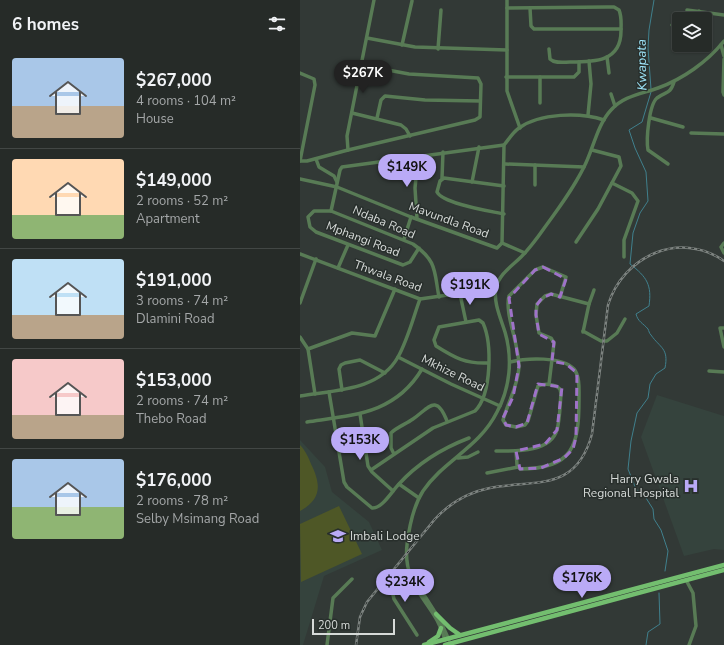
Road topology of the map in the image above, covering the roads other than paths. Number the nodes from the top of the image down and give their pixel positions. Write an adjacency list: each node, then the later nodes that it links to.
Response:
1 (374, 0): 11 (street)
2 (507, 0): 4 (street)
3 (412, 1): 13 (street)
4 (507, 8): 5 (street); 17 (street)
5 (530, 8): 10 (street); 10 (street)
6 (441, 10): 15 (street)
7 (687, 10): 8 (street)
8 (699, 11): 9 (street)
9 (724, 15)
10 (621, 29): 19 (street)
11 (367, 38): 13 (street); 23 (street)
12 (724, 41): 14 (street)
13 (402, 45): 15 (street)
14 (721, 45): 18 (street); 28 (street)
15 (438, 49): 17 (street)
16 (549, 49): 22 (street)
17 (507, 50): 26 (street)
18 (724, 56)
19 (607, 57): 21 (street); 24 (street)
20 (724, 59): 30 (street)
21 (589, 61): 22 (street); 35 (street)
22 (579, 62): 27 (street)
23 (361, 65): 31 (street); 34 (street)
24 (609, 72)
25 (300, 73): 51 (street)
26 (506, 77): 27 (street); 40 (street)
27 (540, 77): 32 (street)
28 (674, 82): 33 (street); 37 (street)
29 (611, 94): 33 (street)
30 (724, 95)
31 (480, 101): 36 (street); 43 (street)
32 (540, 103)
33 (615, 106): 38 (street)
34 (352, 113): 36 (street); 46 (street)
35 (588, 115): 38 (street); 40 (street)
36 (378, 118): 43 (street)
37 (651, 118): 39 (street); 53 (street)
38 (604, 120): 47 (street)
39 (683, 127)
40 (520, 128): 44 (street)
41 (691, 133): 42 (street)
42 (724, 134)
43 (410, 136): 46 (street)
44 (504, 145): 45 (street); 52 (street, Mavundla Road)
45 (479, 147): 48 (street); 58 (street)
46 (348, 150): 50 (street)
47 (592, 150): 55 (street); 59 (street)
48 (443, 152): 49 (street); 57 (street)
49 (416, 157): 60 (street); 67 (street)
50 (316, 159): 51 (street); 60 (street)
51 (300, 161)
52 (505, 164): 54 (street); 62 (street, Mavundla Road)
53 (668, 164)
54 (535, 165): 55 (street); 61 (street)
55 (584, 167): 74 (street)
56 (300, 178): 60 (street)
57 (442, 178): 58 (street); 65 (street)
58 (472, 182): 62 (street)
59 (612, 183): 69 (street); 77 (street)
60 (337, 185): 63 (street); 66 (street, Mavundla Road)
61 (535, 185)
62 (504, 186): 65 (street, Mavundla Road)
63 (331, 211): 64 (street, Ndaba Road); 68 (street, Ndaba Road)
64 (311, 212): 72 (street, Mphangi Road)
65 (504, 214): 70 (street, Mavundla Road)
66 (411, 217): 67 (street, Mavundla Road); 68 (street)
67 (417, 219): 70 (street, Mavundla Road)
68 (404, 239): 73 (street, Ndaba Road)
69 (576, 242)
70 (502, 243): 74 (street)
71 (724, 243): 75 (street)
72 (348, 245): 73 (street, Mphangi Road); 79 (street)
73 (418, 248): 84 (street, Ndaba Road)
74 (525, 252): 80 (street)
75 (724, 253)
76 (300, 254): 78 (street, Thwala Road)
77 (624, 257)
78 (316, 259): 79 (street, Thwala Road); 87 (street)
79 (338, 268): 81 (street, Thwala Road)
80 (496, 288): 83 (street, Thwala Road); 98 (street)
81 (395, 289): 86 (street, Thwala Road); 94 (street)
82 (594, 290): 88 (street)
83 (460, 294): 84 (street, Thwala Road); 90 (street)
84 (439, 297): 86 (street, Thwala Road)
85 (560, 297): 88 (street); 96 (street); 97 (street)
86 (420, 299): 95 (street)
87 (300, 303)
88 (589, 304): 89 (street)
89 (625, 319)
90 (466, 322): 99 (street); 99 (street)
91 (724, 328): 93 (street)
92 (300, 337): 94 (street)
93 (724, 347)
94 (308, 349): 107 (street)
95 (398, 357): 100 (street, Mkhize Road); 103 (street)
96 (519, 360): 97 (street); 98 (street); 104 (street)
97 (552, 361): 104 (street); 121 (street)
98 (510, 362): 110 (street)
99 (488, 363): 109 (street)
100 (422, 369): 109 (street, Mkhize Road); 111 (street)
101 (709, 371): 102 (street)
102 (724, 372)
103 (385, 373): 105 (street); 105 (street)
104 (549, 384): 117 (street)
105 (342, 390): 106 (street)
106 (329, 392): 107 (street); 112 (street)
107 (316, 394): 108 (street)
108 (300, 396)
109 (482, 398): 110 (street, Mkhize Road); 113 (street)
110 (500, 406): 120 (street)
111 (360, 414): 112 (street); 122 (street)
112 (333, 418): 114 (street); 125 (street)
113 (447, 421): 119 (street); 119 (street)
114 (307, 422)
115 (469, 438): 124 (street)
116 (496, 451): 117 (street)
117 (516, 451): 121 (street)
118 (478, 452): 120 (street)
119 (394, 454): 122 (street)
120 (457, 458): 126 (street)
121 (518, 467): 123 (street)
122 (371, 470): 125 (street)
123 (487, 473)
124 (399, 484): 125 (street); 126 (street)
125 (393, 491)
126 (419, 498): 129 (street)
127 (724, 565): 135 (main road)
128 (724, 570): 131 (main road)
129 (409, 572): 132 (street); 133 (street); 134 (street)
130 (352, 579): 137 (street)
131 (686, 580): 136 (main road); 139 (street)
132 (436, 614): 135 (main road); 136 (street)
133 (441, 628): 136 (street); 138 (main road)
134 (416, 635)
135 (460, 636): 136 (main road)
136 (447, 643): 138 (main road)
137 (327, 645)
138 (423, 645)
139 (689, 645)

